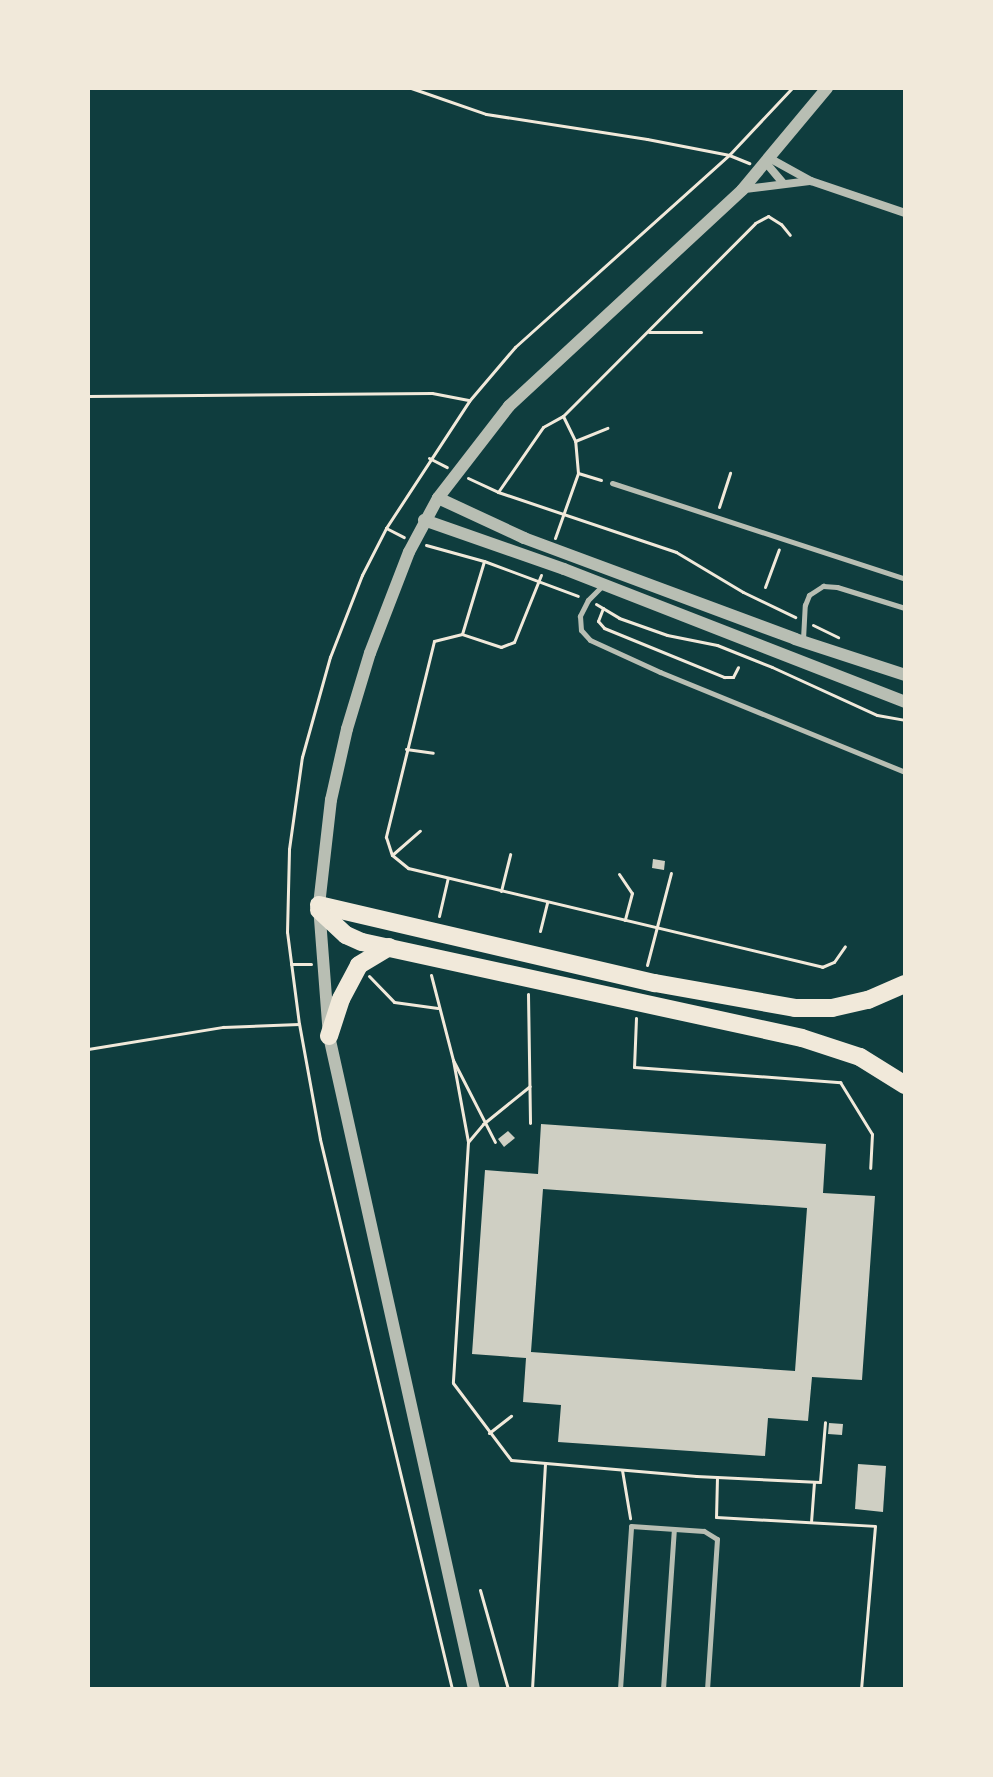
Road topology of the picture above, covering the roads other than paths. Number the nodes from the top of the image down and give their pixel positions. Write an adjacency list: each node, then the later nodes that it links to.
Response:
1 (827, 88): 2 (street)
2 (766, 165): 3 (street); 4 (street); 5 (street)
3 (811, 181): 4 (street); 6 (street)
4 (783, 183): 5 (street)
5 (742, 190): 8 (street)
6 (905, 213)
7 (612, 483): 10 (lane)
8 (438, 498): 9 (street); 13 (street)
9 (424, 520): 11 (street); 17 (street)
10 (905, 579)
11 (603, 585): 15 (street); 16 (lane)
12 (905, 608): 13 (lane)
13 (803, 642): 14 (street)
14 (905, 675)
15 (905, 702)
16 (905, 772)
17 (319, 908): 18 (highway); 19 (highway); 20 (street)
18 (389, 947): 20 (highway); 21 (highway)
19 (905, 984)
20 (329, 1036): 23 (street)
21 (905, 1085)
22 (674, 1529): 24 (lane); 25 (lane); 26 (lane)
23 (474, 1689)
24 (620, 1689)
25 (663, 1689)
26 (707, 1689)

